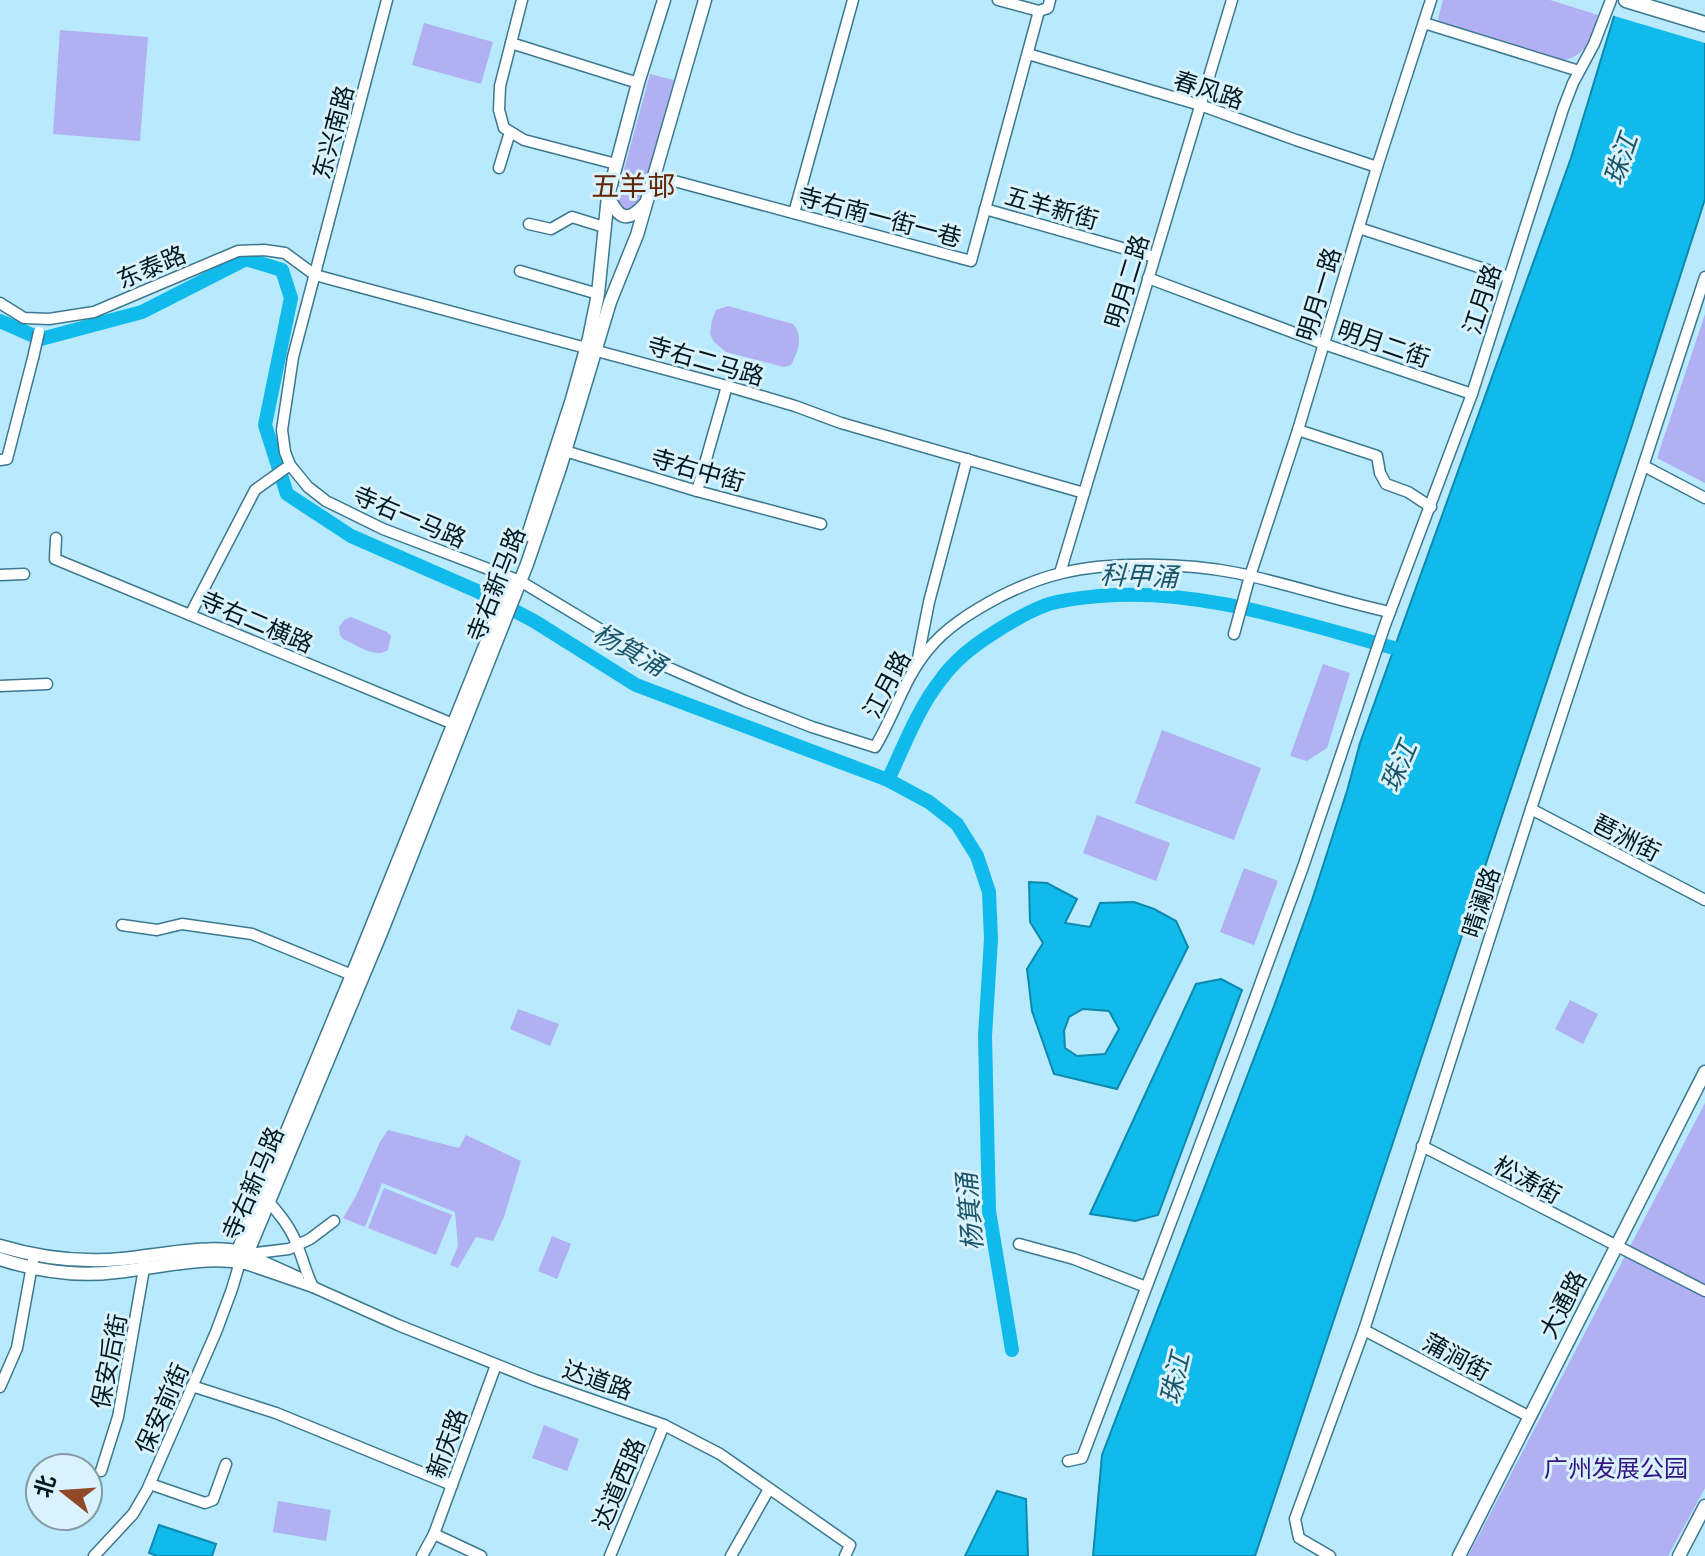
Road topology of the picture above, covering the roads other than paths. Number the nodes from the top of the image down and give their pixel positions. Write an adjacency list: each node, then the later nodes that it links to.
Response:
1 (387, 0): 34 (street, 东兴南路)
2 (522, 0): 15 (street)
3 (664, 0): 18 (main road, 寺右新马路)
4 (705, 0): 26 (main road, 寺右新马路)
5 (853, 0): 28 (street)
6 (998, 0): 12 (street)
7 (1050, 0): 12 (street)
8 (1232, 0): 19 (street, 明月二路)
9 (1433, 0): 13 (street, 明月一路)
10 (1611, 0): 17 (street, 江月路)
11 (1626, 0): 14 (highway)
12 (1039, 11): 16 (street, 寺右南一街一巷)
13 (1424, 23): 17 (street); 22 (street, 明月一路)
14 (1705, 24)
15 (511, 43): 18 (street); 20 (street)
16 (1028, 54): 19 (street, 春风路); 27 (street, 寺右南一街一巷)
17 (1579, 71): 35 (street, 江月路)
18 (638, 83): 21 (main road, 寺右新马路)
19 (1200, 105): 22 (street, 春风路); 32 (street, 明月二路)
20 (510, 132): 21 (street); 23 (street)
21 (616, 164): 25 (main road, 寺右新马路)
22 (1377, 167): 31 (street, 明月一路)
23 (499, 168)
24 (667, 179): 28 (street, 寺右南一街一巷)
25 (608, 196): 26 (main road); 30 (main road, 寺右新马路)
26 (647, 202): 42 (main road, 寺右新马路)
27 (985, 209): 28 (street, 寺右南一街一巷); 32 (street, 五羊新街)
28 (794, 213)
29 (529, 224): 30 (street)
30 (604, 227): 38 (main road, 寺右新马路)
31 (1359, 228): 35 (street); 41 (street, 明月一路)
32 (1154, 257): 37 (street, 明月二路)
33 (520, 271): 38 (street)
34 (315, 275): 40 (street, 东泰路); 42 (street, 寺右二马路); 49 (street)
35 (1509, 277): 44 (street, 江月路)
36 (1705, 277): 50 (street, 晴澜路)
37 (1148, 278): 41 (street, 明月二街); 52 (street, 明月二路)
38 (598, 294): 42 (main road, 寺右新马路)
39 (0, 303): 40 (street, 东泰路)
40 (42, 319): 48 (street, bridge)
41 (1324, 344): 44 (street, 明月二街); 45 (street, 明月一路)
42 (591, 349): 43 (street, 寺右二马路); 46 (main road, 寺右新马路); 61 (main road, 寺右新马路)
43 (727, 386): 47 (street, 寺右二马路); 51 (street)
44 (1472, 394): 54 (street, 江月路)
45 (1298, 430): 54 (street); 60 (street, 明月一路)
46 (565, 451): 51 (street, 寺右中街); 61 (main road, 寺右新马路)
47 (967, 459): 52 (street, 寺右二马路); 65 (street)
48 (0, 460)
49 (290, 465): 61 (street, 寺右一马路); 63 (street)
50 (1644, 466): 53 (street); 70 (street, 晴澜路)
51 (697, 491): 55 (street, 寺右中街)
52 (1084, 493): 57 (street, 明月二路)
53 (1705, 498)
54 (1431, 507): 62 (street, 江月路)
55 (821, 524)
56 (56, 538): 63 (street, 寺右二横路)
57 (1060, 573): 60 (street, 江月路); 65 (street, 江月路)
58 (24, 574): 59 (street)
59 (0, 575)
60 (1250, 576): 62 (street, 江月路); 64 (street, 明月一路)
61 (515, 583): 68 (main road, 寺右新马路); 69 (street, 寺右一马路)
62 (1390, 612): 87 (street, 江月路)
63 (190, 615): 68 (street, 寺右二横路)
64 (1234, 634)
65 (917, 664): 69 (street, 江月路)
66 (47, 684): 67 (street)
67 (0, 686)
68 (458, 726): 73 (main road, 寺右新马路); 76 (main road, 寺右新马路)
69 (875, 747)
70 (1531, 809): 71 (street, 琶洲街); 75 (street, 晴澜路)
71 (1705, 900)
72 (122, 925): 73 (street)
73 (352, 975): 82 (main road, 寺右新马路)
74 (1705, 1072): 81 (main road, 大通路)
75 (1422, 1146): 81 (street, 松涛街); 89 (street, 晴澜路)
76 (269, 1202): 79 (street); 82 (main road, 寺右新马路)
77 (334, 1221): 79 (street)
78 (1019, 1244): 87 (street)
79 (297, 1245): 82 (street); 86 (street)
80 (0, 1246): 84 (main road, 达道路)
81 (1615, 1247): 88 (street, 松涛街); 93 (main road, 大通路)
82 (242, 1256): 85 (main road, 达道路); 86 (street, 达道路); 91 (street, 保安前街)
83 (0, 1259): 84 (main road, 达道路)
84 (33, 1261): 85 (main road, 达道路); 92 (street)
85 (145, 1262): 95 (street, 保安后街)
86 (313, 1287): 90 (street, 达道路)
87 (1146, 1287): 96 (street, 江月路)
88 (1705, 1291)
89 (1364, 1330): 93 (street, 蒲涧街); 109 (street, 晴澜路)
90 (496, 1365): 94 (street, 达道路); 99 (street, 新庆路)
91 (192, 1386): 98 (street, 保安前街); 99 (street)
92 (0, 1387)
93 (1530, 1417): 110 (main road, 大通路)
94 (664, 1425): 100 (street, 达道路); 107 (street, 达道西路)
95 (104, 1461)
96 (1068, 1461)
97 (226, 1464): 98 (street)
98 (150, 1484): 104 (street, 保安前街)
99 (452, 1485): 102 (street, 新庆路)
100 (769, 1489): 103 (street, 达道路); 108 (street)
101 (1705, 1506): 111 (main road)
102 (434, 1534): 105 (street, 新庆路); 106 (street)
103 (848, 1551)
104 (94, 1556)
105 (422, 1556)
106 (481, 1556)
107 (610, 1556)
108 (731, 1556)
109 (1330, 1556)
110 (1459, 1556)
111 (1679, 1556)

